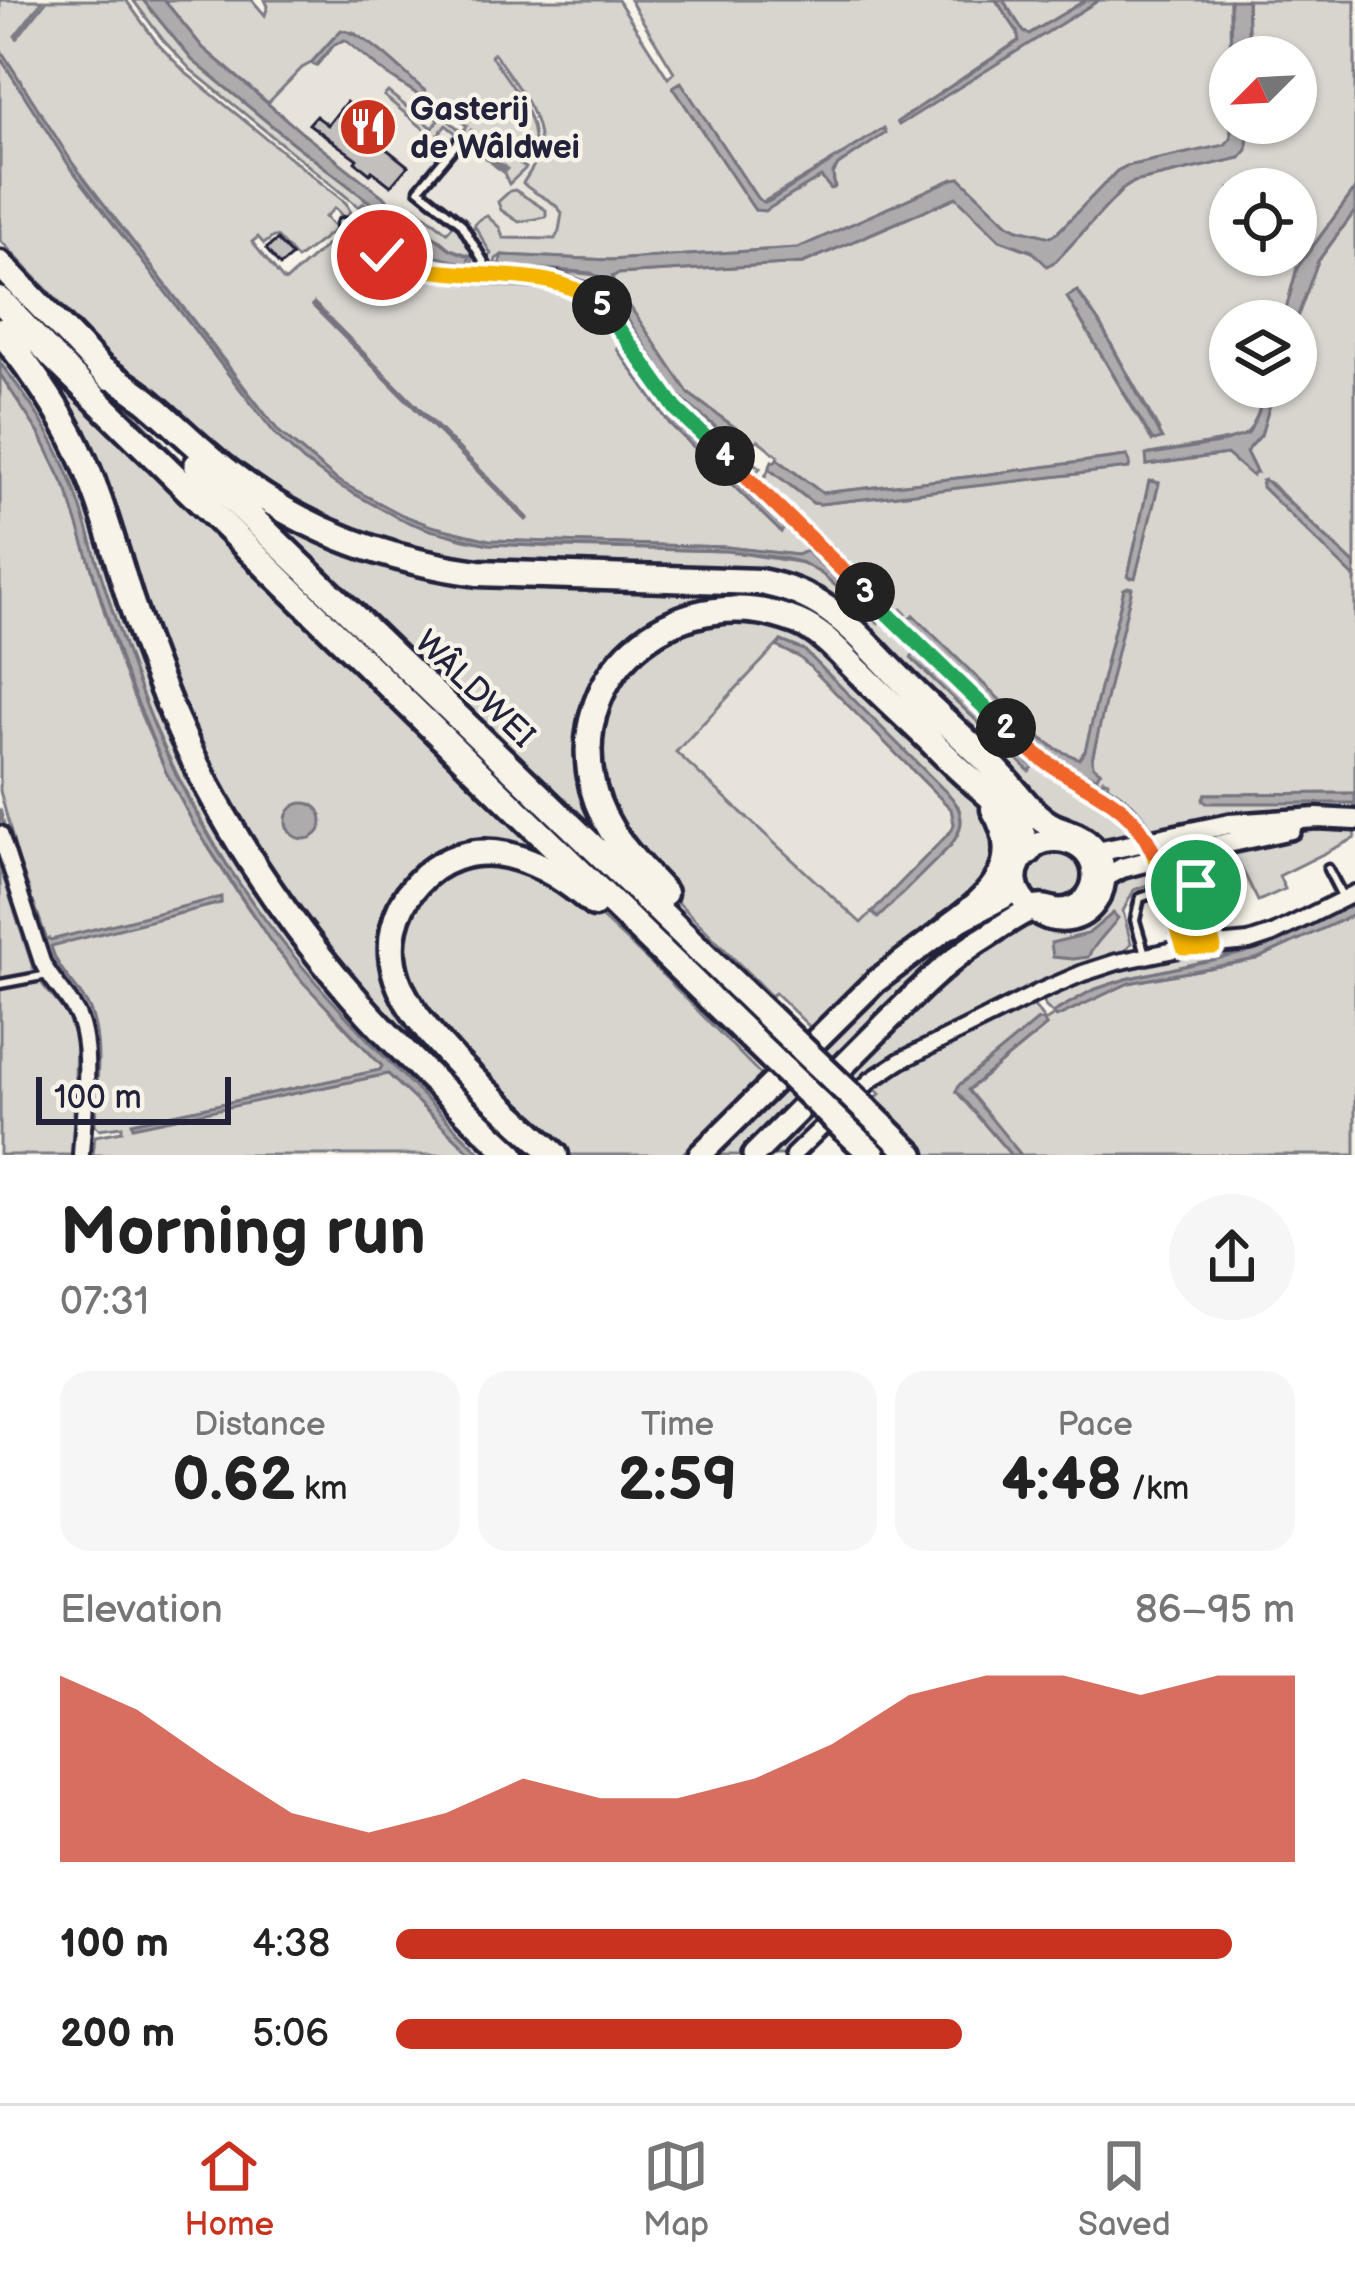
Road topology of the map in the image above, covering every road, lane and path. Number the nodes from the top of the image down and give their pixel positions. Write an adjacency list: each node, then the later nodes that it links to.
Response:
1 (459, 141): 4 (lane)
2 (344, 226): 4 (street)
3 (0, 264): 7 (highway, WÂLDWEI)
4 (492, 275): 11 (street)
5 (0, 300): 25 (highway, WÂLDWEI)
6 (0, 331): 30 (highway)
7 (100, 368): 10 (highway); 28 (highway, WÂLDWEI)
8 (970, 779): 12 (highway); 21 (highway); 28 (highway)
9 (0, 834): 26 (street)
10 (1059, 835): 12 (main road); 13 (main road)
11 (1152, 850): 11 (main road); 13 (main road); 15 (main road); 18 (street)
12 (1029, 851): 17 (main road)
13 (1091, 852): 15 (main road); 20 (main road)
14 (1328, 868): 19 (lane)
15 (1104, 878): 20 (main road)
16 (1196, 885): 22 (lane)
17 (1017, 886): 20 (main road); 21 (main road)
18 (1166, 889): 23 (street); 24 (lane)
19 (1349, 896): 22 (street)
20 (1031, 910): 33 (main road)
21 (951, 925): 32 (main road)
22 (1214, 947): 23 (street)
23 (1184, 948): 24 (street)
24 (1145, 956): 34 (street)
25 (673, 961): 31 (highway); 35 (highway, WÂLDWEI, bridge)
26 (48, 975): 27 (lane); 29 (street)
27 (0, 984)
28 (770, 1018): 36 (highway, WÂLDWEI, bridge)
29 (81, 1155)
30 (512, 1155)
31 (554, 1155)
32 (700, 1155)
33 (754, 1155)
34 (793, 1155)
35 (873, 1155)
36 (912, 1155)

